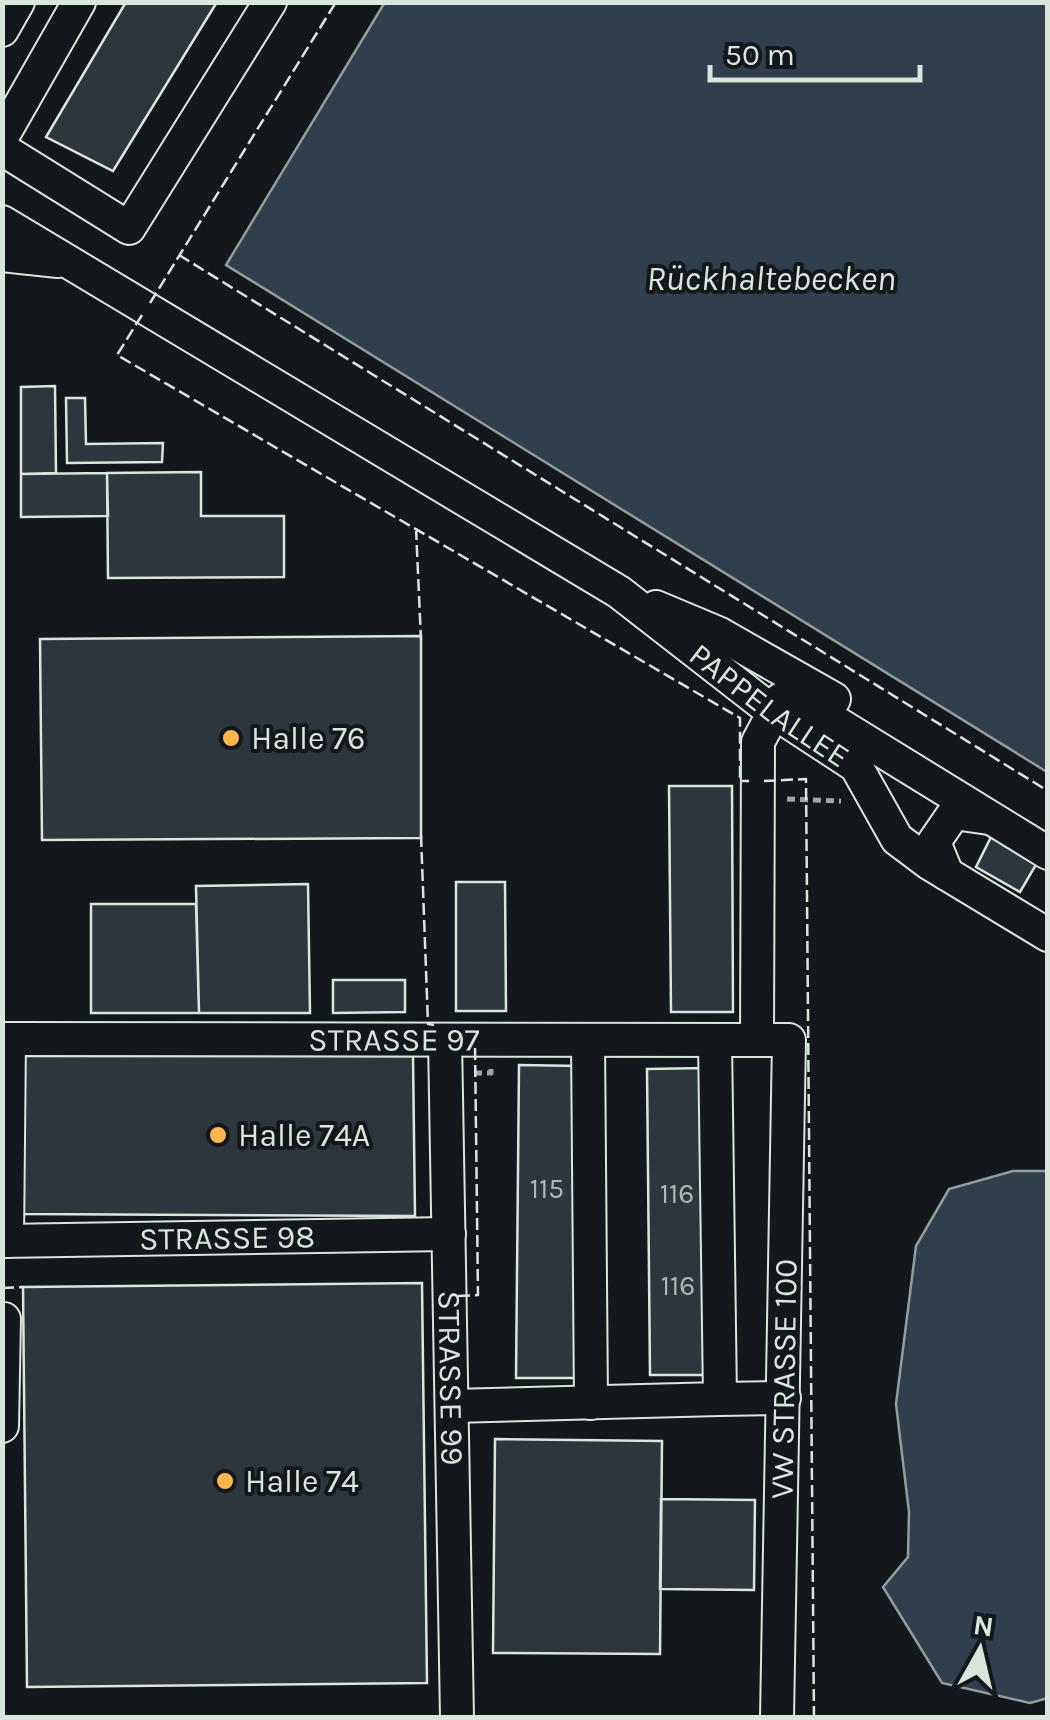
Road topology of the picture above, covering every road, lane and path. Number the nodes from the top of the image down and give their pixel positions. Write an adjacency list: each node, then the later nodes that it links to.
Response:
1 (18, 2): 4 (street)
2 (80, 2): 5 (street)
3 (270, 2): 6 (street)
4 (2, 30)
5 (2, 137)
6 (2, 149)
7 (2, 222): 9 (street, PAPPELALLEE)
8 (2, 254): 9 (street)
9 (74, 264): 10 (street, PAPPELALLEE)
10 (619, 592): 11 (street, PAPPELALLEE); 13 (street, PAPPELALLEE)
11 (772, 711): 12 (street); 15 (street, PAPPELALLEE); 21 (street, VW STRASSE 100)
12 (989, 818): 14 (street); 15 (street)
13 (1048, 827)
14 (1048, 853)
15 (946, 874): 16 (street, PAPPELALLEE)
16 (1048, 936)
17 (6, 1039): 18 (street, STRASSE 97); 23 (street, STRASSE 98)
18 (445, 1040): 19 (street, STRASSE 97); 22 (street, STRASSE 99)
19 (588, 1040): 20 (street, STRASSE 97); 27 (street)
20 (715, 1040): 21 (street, STRASSE 97); 25 (street)
21 (773, 1040): 26 (street, VW STRASSE 100)
22 (449, 1234): 23 (street, STRASSE 98); 28 (street, STRASSE 99)
23 (5, 1241)
24 (4, 1319): 29 (street)
25 (720, 1398): 26 (street); 27 (street)
26 (784, 1398): 31 (street, VW STRASSE 100)
27 (591, 1403): 28 (street)
28 (452, 1406): 30 (street, STRASSE 99)
29 (2, 1426)
30 (456, 1718)
31 (777, 1718)

